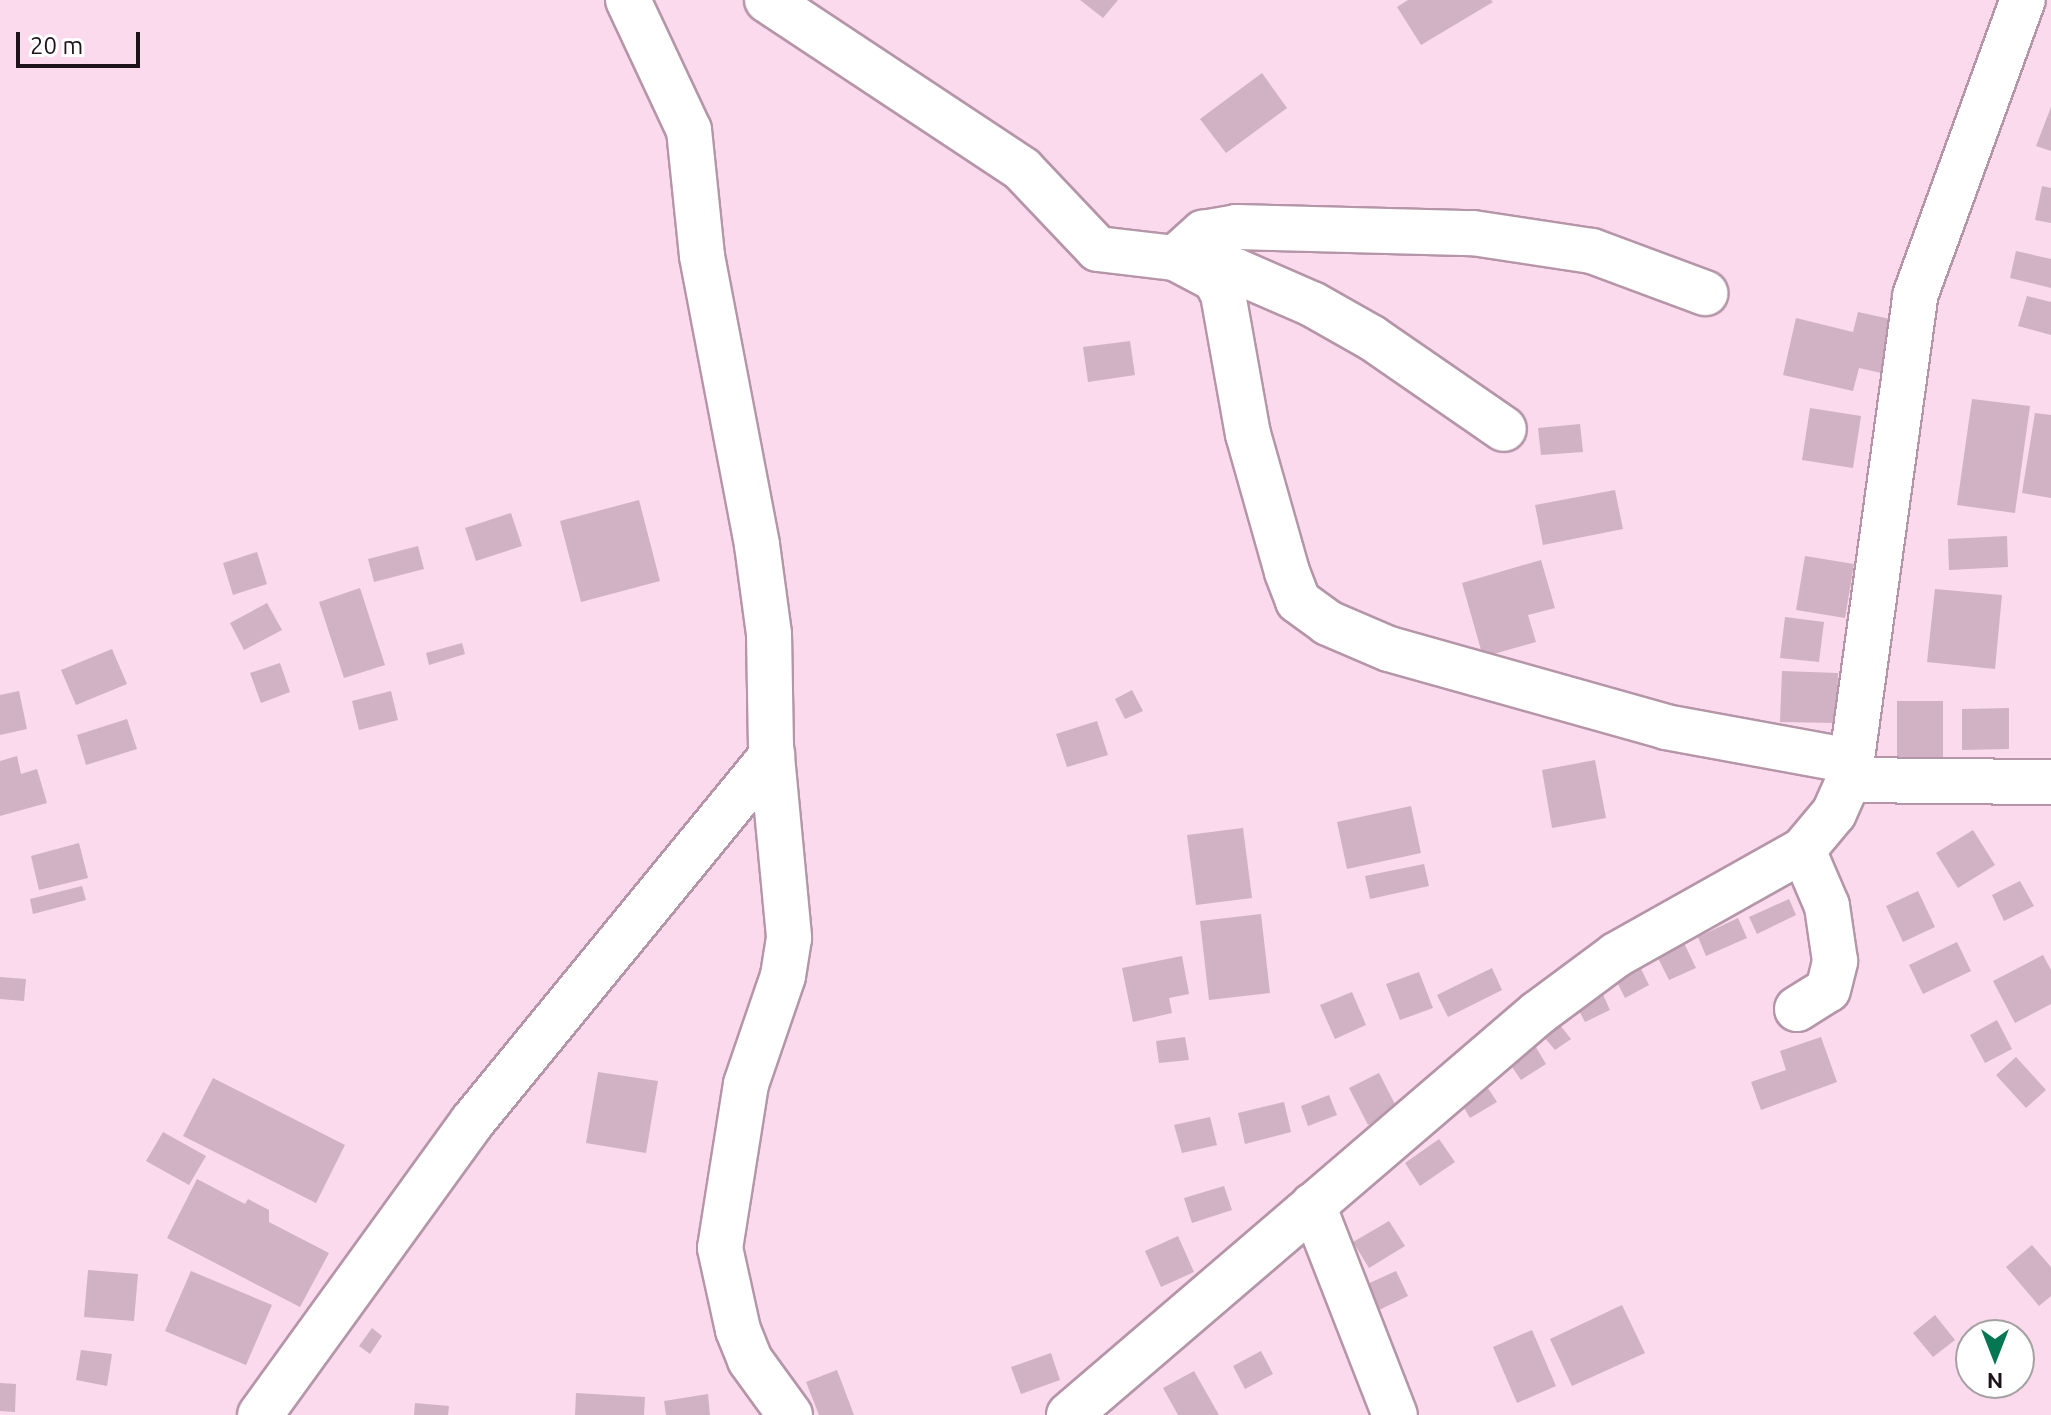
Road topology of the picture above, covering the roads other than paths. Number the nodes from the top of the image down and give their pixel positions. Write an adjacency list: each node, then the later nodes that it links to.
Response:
1 (628, 0): 7 (street)
2 (767, 0): 4 (street)
3 (2023, 0): 8 (street)
4 (1190, 265): 5 (street); 6 (street); 8 (street)
5 (1705, 293)
6 (1504, 429)
7 (772, 755): 13 (street); 14 (street)
8 (1850, 771): 9 (street); 10 (street)
9 (2051, 782)
10 (1803, 850): 11 (street); 12 (street)
11 (1797, 1009)
12 (1313, 1205): 15 (street); 16 (street)
13 (260, 1415)
14 (790, 1415)
15 (1069, 1415)
16 (1395, 1415)

